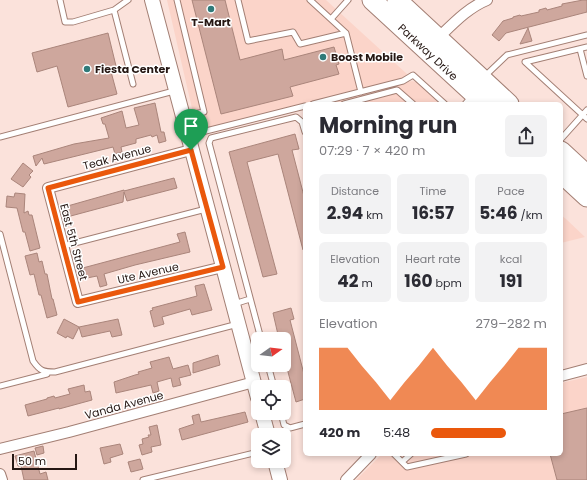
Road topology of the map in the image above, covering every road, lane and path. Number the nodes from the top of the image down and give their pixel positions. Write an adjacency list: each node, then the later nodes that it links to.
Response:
1 (60, 0): 11 (lane)
2 (128, 0): 11 (lane)
3 (152, 0): 20 (street)
4 (177, 0): 30 (lane)
5 (238, 0): 13 (lane)
6 (310, 0): 12 (lane)
7 (348, 0): 12 (lane)
8 (372, 0): 15 (highway, Parkway Drive)
9 (397, 0): 15 (highway, Parkway Drive)
10 (487, 0): 15 (street)
11 (114, 10): 19 (lane)
12 (331, 19): 13 (lane)
13 (346, 34): 21 (lane)
14 (587, 34): 22 (lane)
15 (432, 44): 22 (highway, Parkway Drive)
16 (587, 47): 17 (lane)
17 (580, 48): 18 (lane); 31 (lane)
18 (587, 76)
19 (133, 84)
20 (175, 90): 30 (street); 34 (lane)
21 (361, 92): 23 (lane); 26 (lane)
22 (476, 95): 27 (highway, Parkway Drive)
23 (321, 102)
24 (352, 102): 25 (lane)
25 (410, 102)
26 (443, 102)
27 (502, 102)
28 (303, 107): 33 (lane)
29 (587, 110): 31 (lane)
30 (182, 117): 33 (street)
31 (585, 117): 35 (lane)
32 (303, 125): 46 (lane)
33 (188, 136): 36 (street)
34 (0, 137)
35 (563, 137)
36 (191, 150): 40 (street, Teak Avenue); 42 (street)
37 (563, 153): 38 (highway)
38 (587, 175)
39 (563, 176): 41 (highway)
40 (48, 188): 44 (street, East 5th Street)
41 (587, 197)
42 (207, 208): 44 (lane); 45 (street)
43 (0, 234): 52 (lane)
44 (63, 246): 47 (street, East 5th Street)
45 (223, 267): 47 (street, Ute Avenue); 48 (street)
46 (250, 299): 48 (lane); 50 (lane)
47 (78, 302)
48 (233, 304): 49 (street)
49 (238, 324): 52 (lane); 54 (street)
50 (259, 332)
51 (587, 369): 53 (street)
52 (55, 372): 56 (lane)
53 (563, 375)
54 (253, 380)
55 (251, 383): 59 (street, Vanda Avenue)
56 (0, 386)
57 (283, 420): 58 (lane)
58 (303, 425)
59 (0, 449)
60 (251, 454): 69 (lane)
61 (369, 456): 71 (street)
62 (396, 456): 65 (lane)
63 (409, 456): 65 (lane)
64 (457, 456): 65 (lane)
65 (402, 462)
66 (277, 468): 70 (street)
67 (0, 474): 68 (street)
68 (2, 480)
69 (143, 480)
70 (280, 480)
71 (346, 480)

